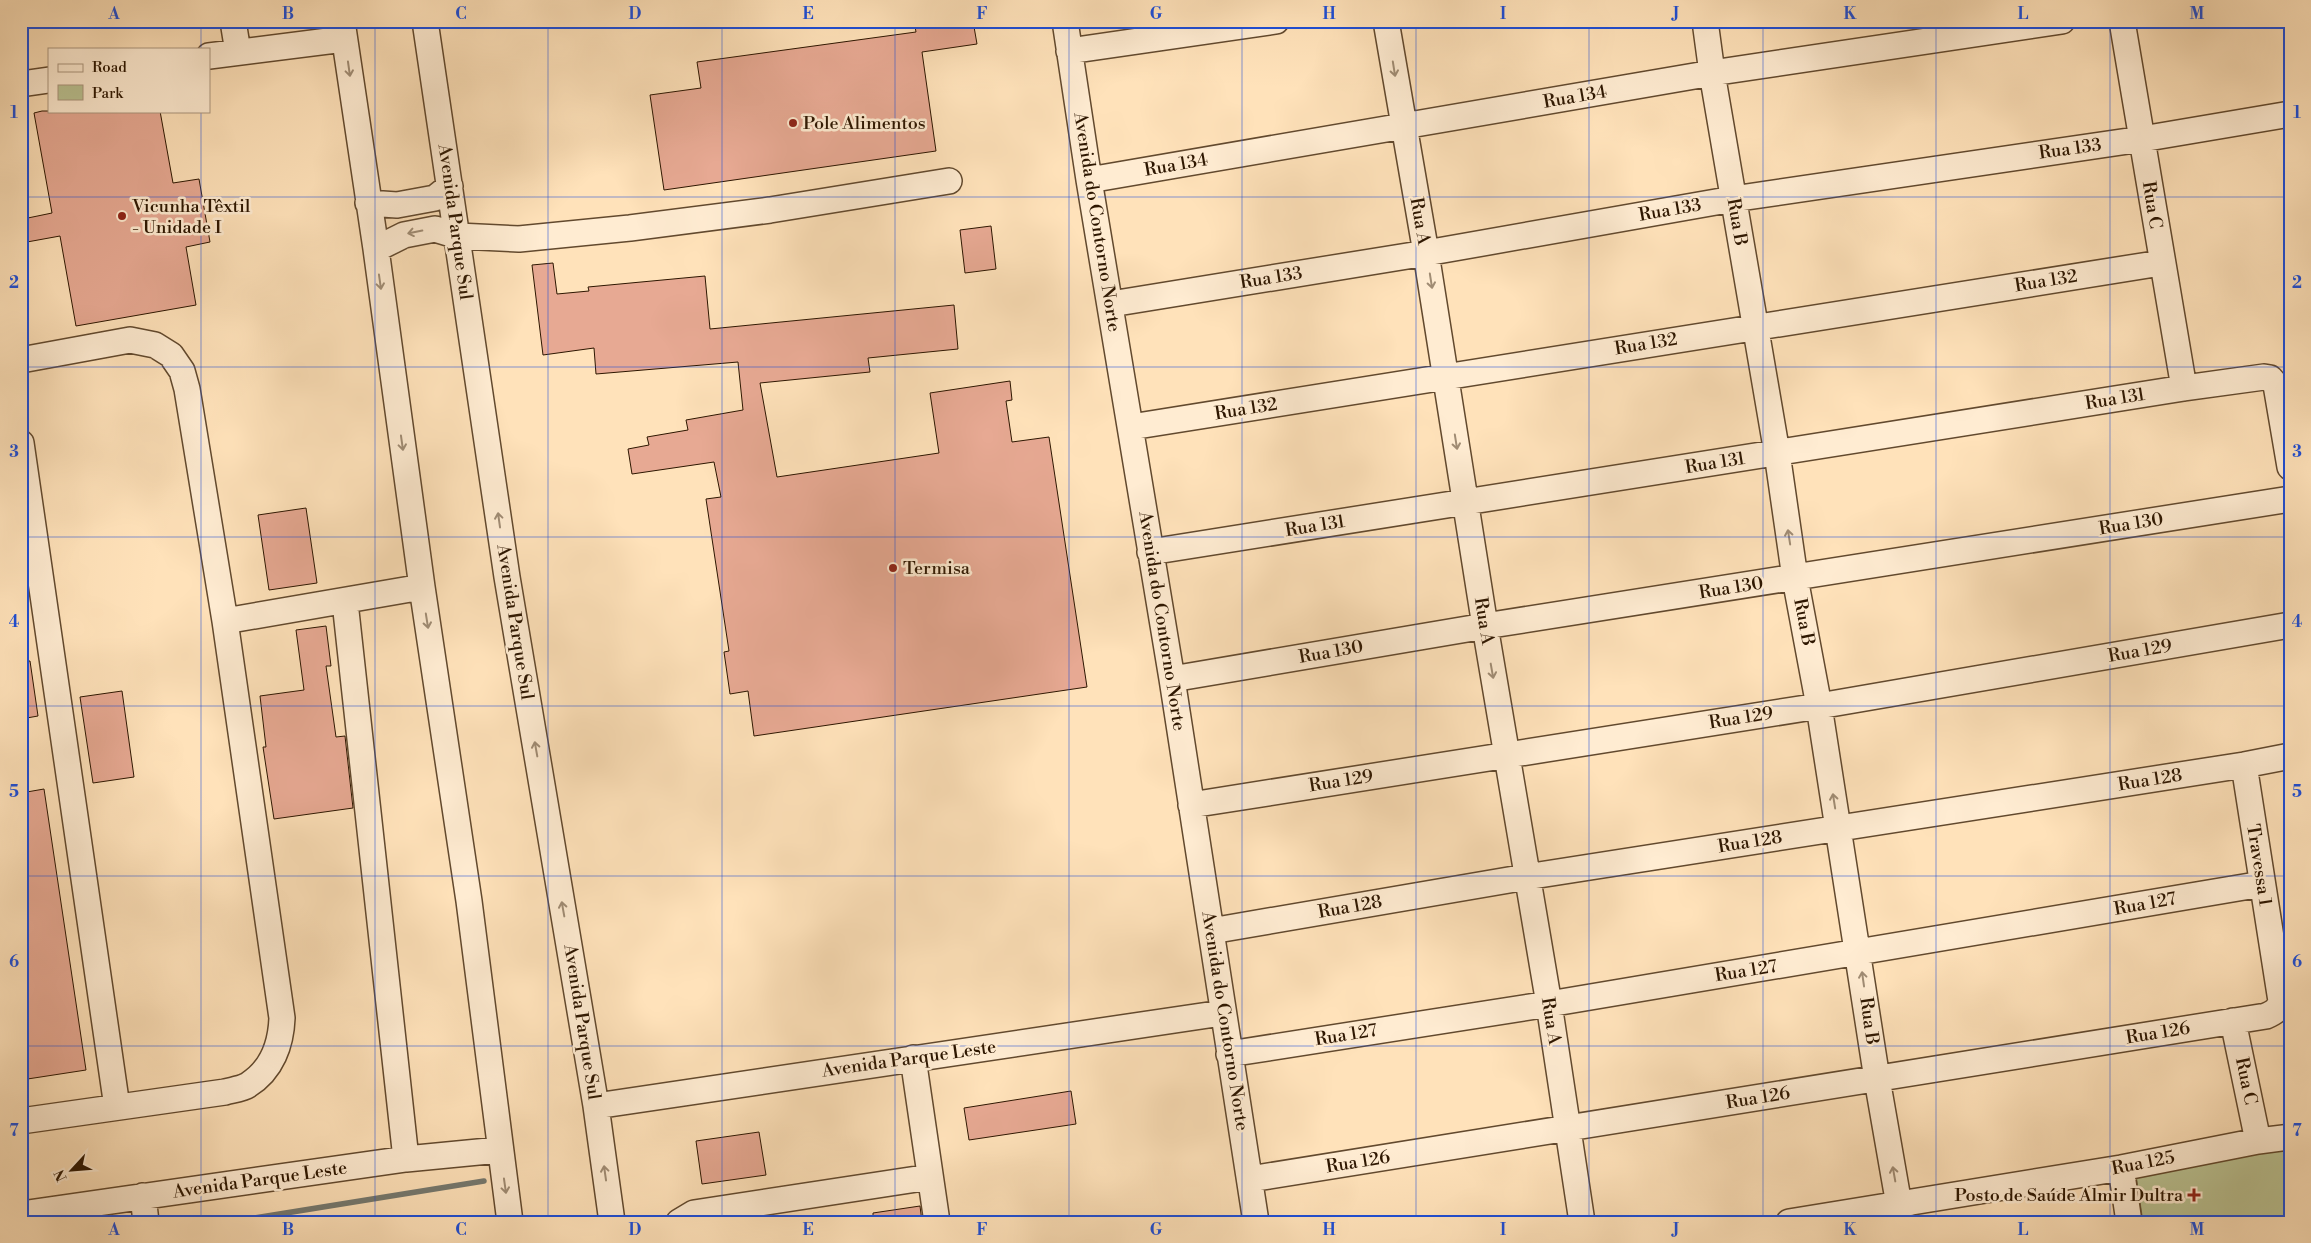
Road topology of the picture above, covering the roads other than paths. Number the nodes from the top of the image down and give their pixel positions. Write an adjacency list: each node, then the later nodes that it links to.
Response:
1 (233, 21): 11 (street)
2 (425, 21): 21 (street, Avenida Parque Sul)
3 (1065, 21): 10 (street, Avenida do Contorno Norte)
4 (1276, 21): 10 (street)
5 (1386, 21): 17 (street, Rua A, one-way to 17)
6 (1705, 21): 13 (street, Rua B)
7 (2062, 21): 13 (street, Rua 134)
8 (2122, 21): 18 (street, Rua C)
9 (343, 30): 11 (street); 23 (street, one-way to 23)
10 (1069, 51): 19 (street, Avenida do Contorno Norte)
11 (238, 52): 12 (street)
12 (210, 56)
13 (1712, 74): 17 (street, Rua 134); 22 (street, Rua B)
14 (48, 80): 15 (street)
15 (21, 84)
16 (2290, 114): 18 (street, Rua 133)
17 (1403, 127): 19 (street, Rua 134); 26 (street, Rua A)
18 (2142, 139): 22 (street, Rua 133); 27 (street, Rua C)
19 (1089, 180): 28 (street, Avenida do Contorno Norte)
20 (949, 181): 24 (street)
21 (450, 186): 23 (street); 24 (street, Avenida Parque Sul)
22 (1733, 199): 26 (street, Rua 133); 29 (street, Rua B)
23 (368, 203): 25 (street)
24 (458, 236): 25 (street, one-way to 25); 64 (street, Avenida Parque Sul, one-way to 24)
25 (376, 249): 41 (street, one-way to 41)
26 (1426, 253): 28 (street, Rua 133); 31 (street, Rua A, one-way to 31)
27 (2161, 263): 29 (street, Rua 132); 32 (street, Rua C)
28 (1111, 304): 33 (street, Avenida do Contorno Norte)
29 (1756, 326): 31 (street, Rua 132); 35 (street, Rua B)
30 (21, 360): 43 (street)
31 (1446, 377): 33 (street, Rua 132); 38 (street, Rua A, one-way to 38)
32 (2184, 388): 35 (street, Rua 131); 36 (street, Rua 131)
33 (1131, 427): 39 (street, Avenida do Contorno Norte)
34 (21, 443): 65 (street)
35 (1777, 453): 38 (street, Rua 131); 40 (street, Rua B, one-way to 35)
36 (2290, 467)
37 (2290, 499): 40 (street, Rua 130)
38 (1465, 502): 39 (street, Rua 131); 45 (street, Rua A)
39 (1150, 552): 46 (street, Avenida do Contorno Norte)
40 (1795, 578): 45 (street, Rua 130); 47 (street, Rua B)
41 (422, 588): 42 (street); 70 (street, one-way to 70)
42 (345, 602): 43 (street); 71 (street)
43 (225, 621): 65 (street)
44 (2290, 625): 47 (street, Rua 129)
45 (1485, 626): 46 (street, Rua 130); 48 (street, Rua A, one-way to 48)
46 (1172, 679): 51 (street, Avenida do Contorno Norte)
47 (1819, 706): 48 (street, Rua 129); 52 (street, Rua B, one-way to 47)
48 (1507, 754): 51 (street, Rua 129); 53 (street, Rua A)
49 (2290, 756): 50 (street, Rua 128)
50 (2244, 765): 52 (street, Rua 128); 54 (street, Travessa 1)
51 (1191, 805): 55 (street, Avenida do Contorno Norte)
52 (1839, 828): 53 (street, Rua 128); 56 (street, Rua B)
53 (1526, 877): 55 (street, Rua 128); 57 (street, Rua A)
54 (2262, 884): 56 (street, Rua 127); 59 (street, Travessa 1)
55 (1211, 931): 58 (street, Avenida do Contorno Norte)
56 (1859, 952): 57 (street, Rua 127); 63 (street, Rua B, one-way to 56)
57 (1549, 1004): 61 (street, Rua 127); 67 (street, Rua A)
58 (1222, 1013): 61 (street, Avenida do Contorno Norte); 62 (street, Avenida Parque Leste)
59 (2266, 1016): 60 (street, Rua 126)
60 (2233, 1021): 63 (street, Rua 126); 69 (street, Rua C)
61 (1229, 1054): 74 (street, Avenida do Contorno Norte)
62 (913, 1058): 64 (street, Avenida Parque Leste); 73 (street)
63 (1877, 1079): 67 (street, Rua 126); 76 (street, Rua B, one-way to 63)
64 (596, 1106): 80 (street, Avenida Parque Sul, one-way to 64)
65 (117, 1107): 66 (street)
66 (21, 1121)
67 (1567, 1129): 74 (street, Rua 126); 84 (street, Rua A)
68 (2290, 1137): 69 (street, Rua 125)
69 (2258, 1141): 72 (street, Rua 125)
70 (499, 1150): 71 (street, Avenida Parque Leste); 79 (street, one-way to 79)
71 (406, 1160): 75 (street, Avenida Parque Leste)
72 (2120, 1168): 76 (street, Rua 125); 86 (street)
73 (930, 1177): 81 (street); 82 (street)
74 (1250, 1178): 83 (street, Avenida do Contorno Norte)
75 (143, 1196): 77 (street, Avenida Parque Leste); 78 (street)
76 (1900, 1213): 85 (street, Rua 125)
77 (21, 1214)
78 (146, 1222)
79 (510, 1222)
80 (612, 1222)
81 (679, 1222)
82 (937, 1222)
83 (1256, 1222)
84 (1582, 1222)
85 (1789, 1222)
86 (2129, 1222)

